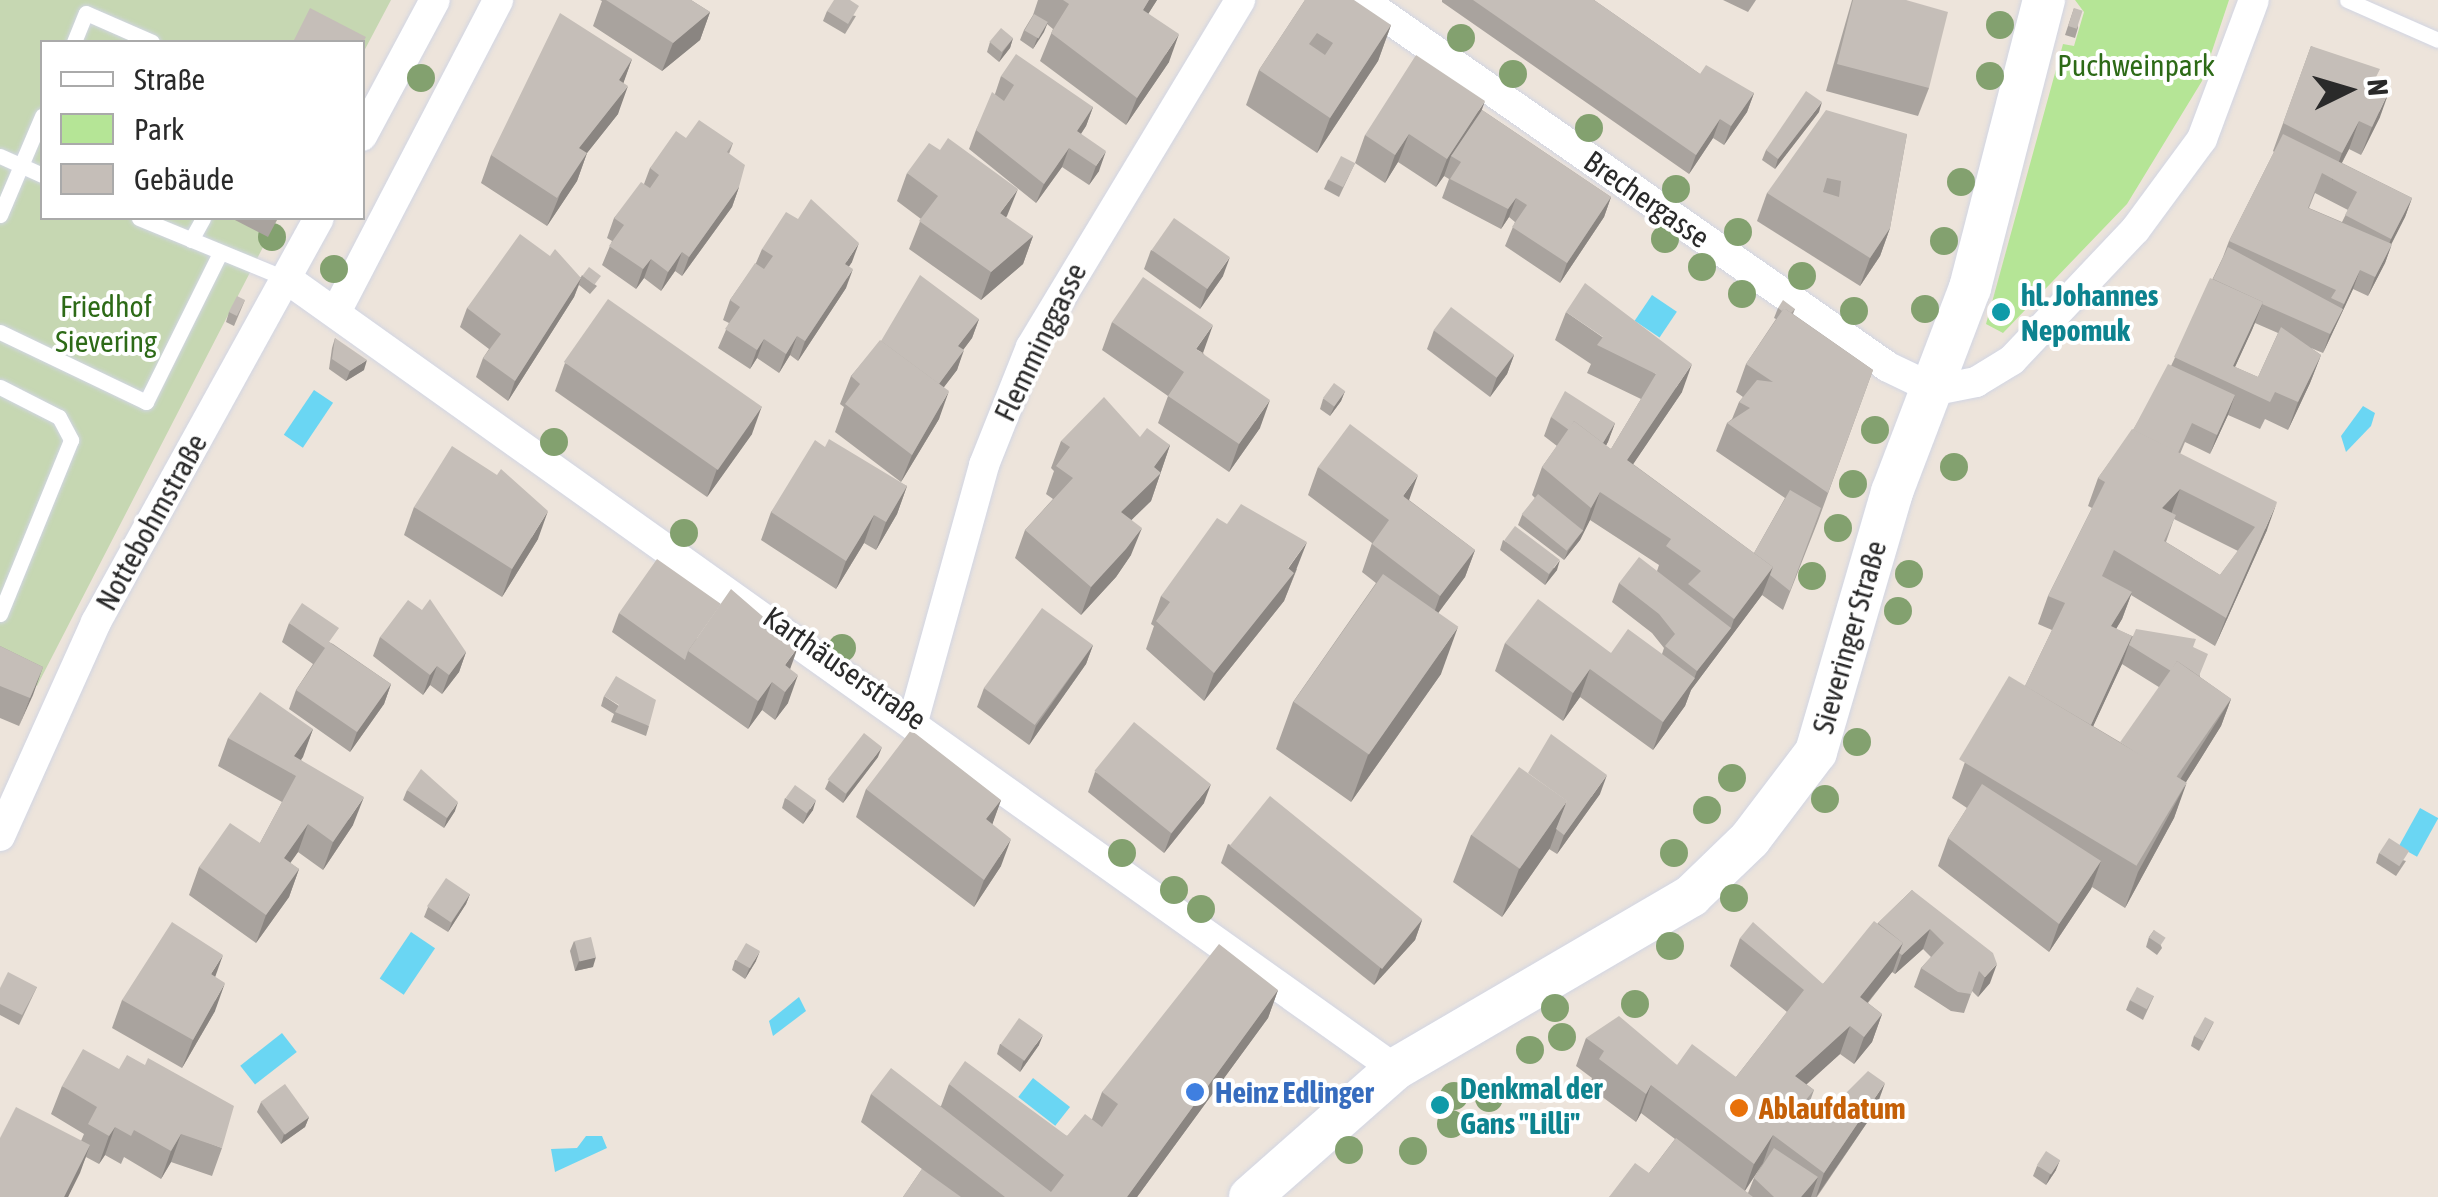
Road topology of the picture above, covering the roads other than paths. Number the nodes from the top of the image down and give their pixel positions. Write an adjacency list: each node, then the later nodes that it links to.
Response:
1 (435, 0): 12 (street)
2 (498, 0): 23 (street)
3 (1240, 0): 28 (street, Flemminggasse)
4 (1362, 0): 26 (street, Brechergasse)
5 (2044, 0): 26 (main road, Sieveringer Straße)
6 (2254, 0): 26 (street)
7 (2346, 0): 10 (lane)
8 (75, 40): 9 (lane)
9 (147, 40)
10 (2438, 40)
11 (40, 121): 14 (lane)
12 (365, 130)
13 (0, 156): 14 (lane)
14 (21, 165): 15 (lane); 16 (lane)
15 (40, 173)
16 (0, 215)
17 (145, 220): 20 (lane)
18 (202, 220): 20 (lane)
19 (318, 220): 22 (street, Nottebohmstraße)
20 (191, 240): 21 (lane)
21 (220, 252): 22 (lane); 24 (lane)
22 (287, 278): 23 (street, Karthäuserstraße); 29 (street, Nottebohmstraße)
23 (338, 308): 28 (street, Karthäuserstraße)
24 (0, 332)
25 (0, 387): 27 (lane)
26 (1936, 390): 30 (main road, Sieveringer Straße)
27 (0, 614)
28 (914, 718): 30 (street, Karthäuserstraße)
29 (0, 836)
30 (1395, 1068): 31 (main road, Sieveringer Straße)
31 (1250, 1197)

